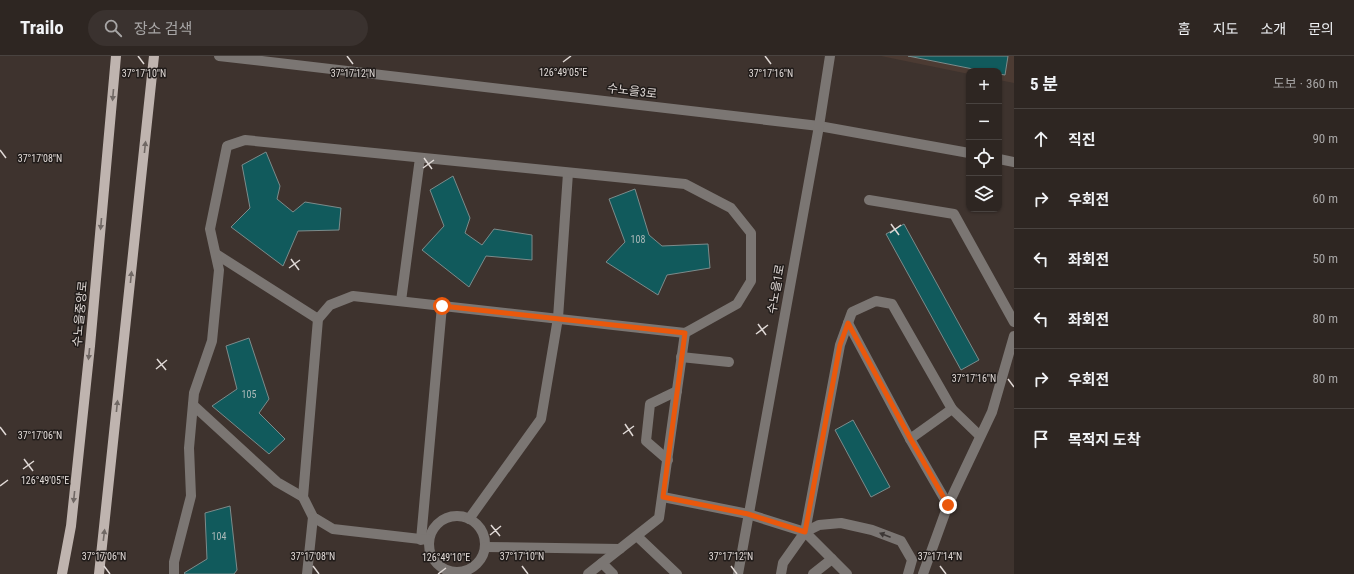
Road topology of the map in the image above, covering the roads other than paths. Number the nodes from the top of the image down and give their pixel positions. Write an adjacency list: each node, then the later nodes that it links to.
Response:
1 (116, 56): 43 (main road, 수노을중앙로, one-way to 43)
2 (154, 56): 44 (main road, one-way to 2)
3 (219, 56): 5 (street, 수노을3로)
4 (830, 56): 5 (street, 수노을1로)
5 (819, 126): 6 (street, 수노을3로); 32 (street, 수노을1로)
6 (966, 152)
7 (420, 158): 10 (street); 12 (street); 13 (street)
8 (1002, 160): 9 (street)
9 (1014, 162)
10 (568, 173): 15 (street); 19 (street)
11 (869, 200): 17 (street)
12 (216, 254): 16 (street); 24 (street)
13 (401, 301): 14 (street); 16 (street)
14 (442, 306): 15 (street); 37 (street)
15 (558, 318): 19 (street); 34 (street)
16 (318, 319): 29 (street)
17 (1014, 322)
18 (848, 323): 25 (street); 27 (street); 35 (street)
19 (685, 333): 21 (street)
20 (1014, 336): 26 (street)
21 (681, 357): 22 (street); 23 (street)
22 (729, 362)
23 (677, 391): 28 (street); 28 (street)
24 (193, 405): 29 (street); 45 (street)
25 (952, 409): 26 (street); 27 (street)
26 (980, 436): 31 (street)
27 (910, 438): 31 (street)
28 (668, 460): 30 (street)
29 (303, 497): 33 (street)
30 (663, 497): 32 (street); 36 (street)
31 (948, 505): 55 (street)
32 (748, 514): 35 (street); 50 (street, 수노을1로)
33 (313, 517): 37 (street); 46 (street)
34 (469, 519): 37 (street); 38 (street)
35 (805, 532): 40 (street); 51 (street); 54 (street, one-way to 35)
36 (637, 536): 39 (street); 49 (street)
37 (425, 540): 42 (street)
38 (485, 546): 39 (street); 42 (street)
39 (620, 549): 41 (street)
40 (832, 559): 52 (street); 53 (street)
41 (602, 563): 47 (street); 48 (street)
42 (438, 570)
43 (62, 574)
44 (99, 574)
45 (174, 574)
46 (307, 574)
47 (588, 574)
48 (613, 574)
49 (677, 574)
50 (738, 574)
51 (781, 574)
52 (813, 574)
53 (847, 574)
54 (908, 574)
55 (923, 574)

